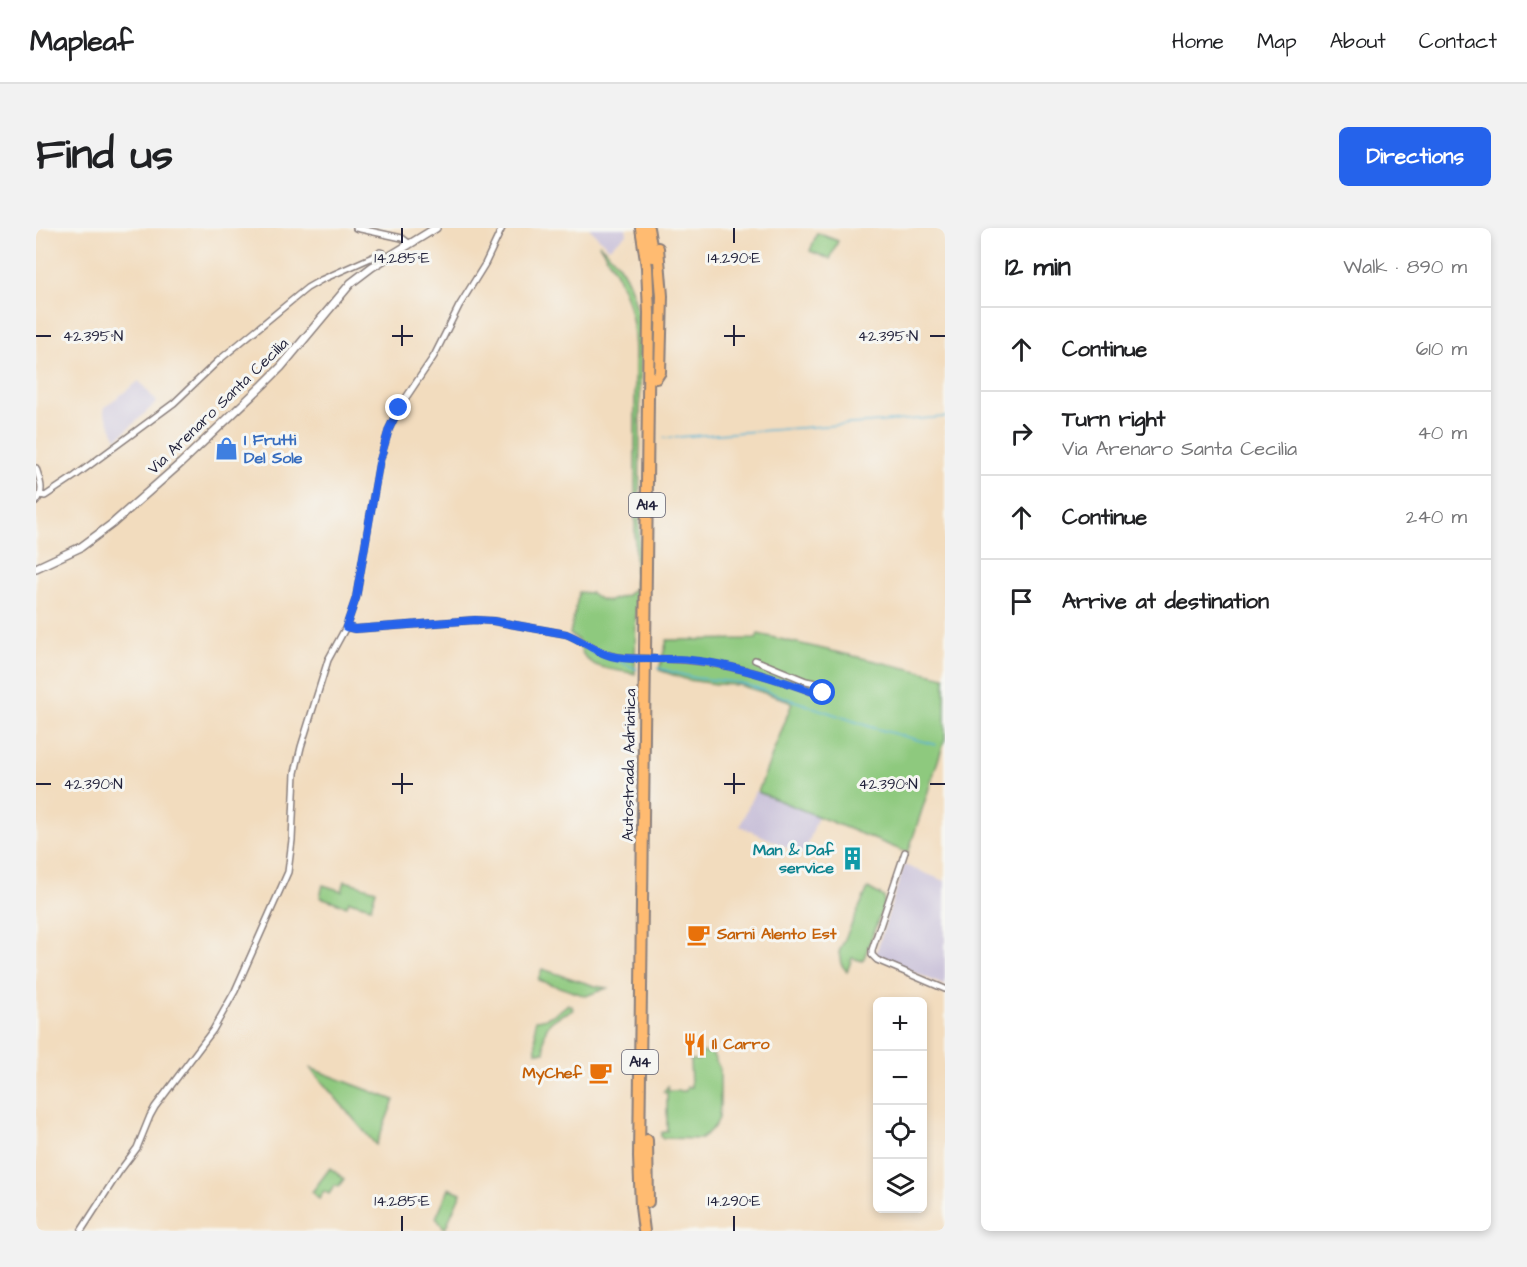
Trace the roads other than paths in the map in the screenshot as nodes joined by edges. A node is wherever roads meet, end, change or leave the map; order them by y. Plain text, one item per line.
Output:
1 (356, 228) edge
2 (436, 228) edge
3 (502, 228) edge
4 (641, 228) edge
5 (648, 228) edge
6 (655, 228) edge
7 (410, 244) junction
8 (386, 259) junction
9 (656, 378) junction
10 (36, 468) edge
11 (41, 495) junction
12 (36, 502) edge
13 (36, 568) edge
14 (346, 627) junction
15 (754, 660) dead end
16 (905, 852) dead end
17 (945, 989) edge
18 (81, 1231) edge
19 (644, 1231) edge
20 (651, 1231) edge

1 - 7 street
2 - 7 street, Via Arenaro Santa Cecilia
3 - 14 street
4 - 19 highway, Autostrada Adriatica / A14
5 - 9 highway, Autostrada Adriatica / A14
6 - 9 highway
7 - 8 street, Via Arenaro Santa Cecilia
8 - 11 street
8 - 13 street, Via Arenaro Santa Cecilia
9 - 20 highway, Autostrada Adriatica / A14
10 - 11 street
11 - 12 street
14 - 15 street, bridge
14 - 18 street
16 - 17 street

